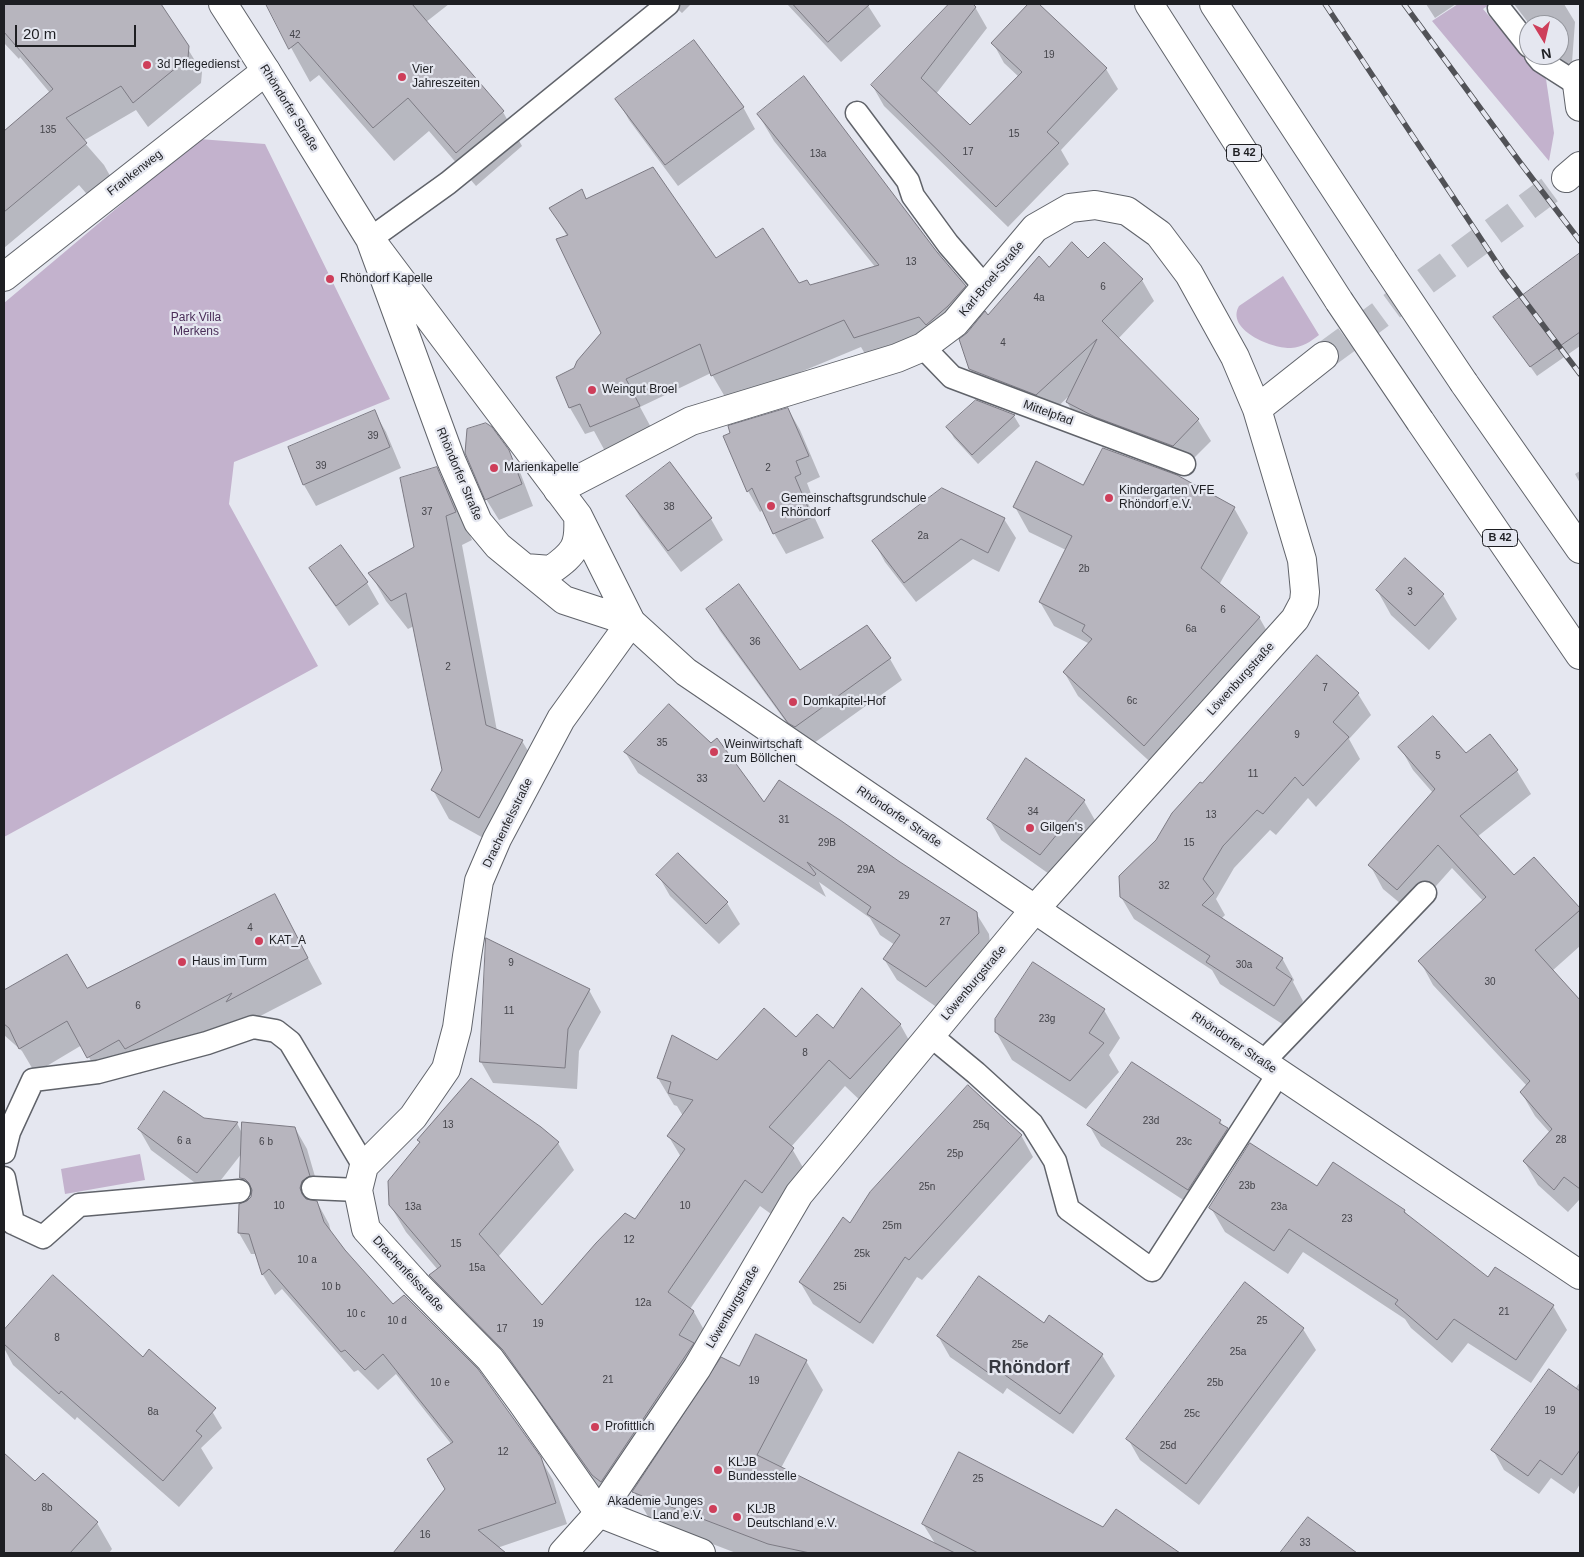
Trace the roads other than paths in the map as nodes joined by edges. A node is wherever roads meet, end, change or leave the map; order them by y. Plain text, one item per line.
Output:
1 (223, 4) edge
2 (668, 4) edge
3 (1149, 4) edge
4 (1214, 4) edge
5 (1499, 8) dead end
6 (1519, 33) edge
7 (1547, 65) edge
8 (266, 71) junction
9 (1579, 88) edge
10 (857, 113) dead end
11 (370, 240) junction
12 (4, 277) edge
13 (985, 287) junction
14 (923, 347) junction
15 (1324, 356) tunnel mouth
16 (1257, 409) junction
17 (1184, 464) dead end
18 (558, 490) junction
19 (578, 516) junction
20 (1580, 549) edge
21 (525, 568) junction
22 (631, 622) junction
23 (1580, 655) edge
24 (1425, 893) dead end
25 (1035, 909) junction
26 (930, 1035) junction
27 (1271, 1068) junction
28 (4, 1152) edge
29 (4, 1178) edge
30 (361, 1178) junction
31 (313, 1188) dead end
32 (239, 1191) dead end
33 (9, 1228) edge
34 (1580, 1275) edge
35 (599, 1513) junction
36 (563, 1553) edge
37 (701, 1553) edge

1 - 8 main road, Rhöndorfer Straße
2 - 11 lane
3 - 23 main road, B 42, bridge
4 - 20 main road, bridge
5 - 6 lane
7 - 9 lane
8 - 11 main road, Rhöndorfer Straße
8 - 12 main road, Frankenweg
10 - 13 lane
11 - 18 main road, Rhöndorfer Straße
11 - 21 main road, Rhöndorfer Straße
13 - 14 main road, Karl-Broel-Straße
13 - 16 main road, Karl-Broel-Straße
14 - 17 lane, Mittelpfad
14 - 18 main road, Karl-Broel-Straße
15 - 16 main road
16 - 25 main road, Löwenburgstraße
18 - 19 main road, Rhöndorfer Straße
19 - 21 main road
19 - 22 main road, Rhöndorfer Straße
21 - 22 main road, Rhöndorfer Straße
22 - 25 main road, Rhöndorfer Straße
22 - 30 main road, Drachenfelsstraße
24 - 27 lane
25 - 26 main road, Löwenburgstraße
25 - 27 main road, Rhöndorfer Straße
26 - 27 lane
26 - 35 main road, Löwenburgstraße
27 - 34 main road, Rhöndorfer Straße
28 - 30 lane
29 - 33 lane
30 - 31 lane
30 - 35 main road, Drachenfelsstraße
32 - 33 lane
35 - 36 main road, Löwenburgstraße
35 - 37 main road

